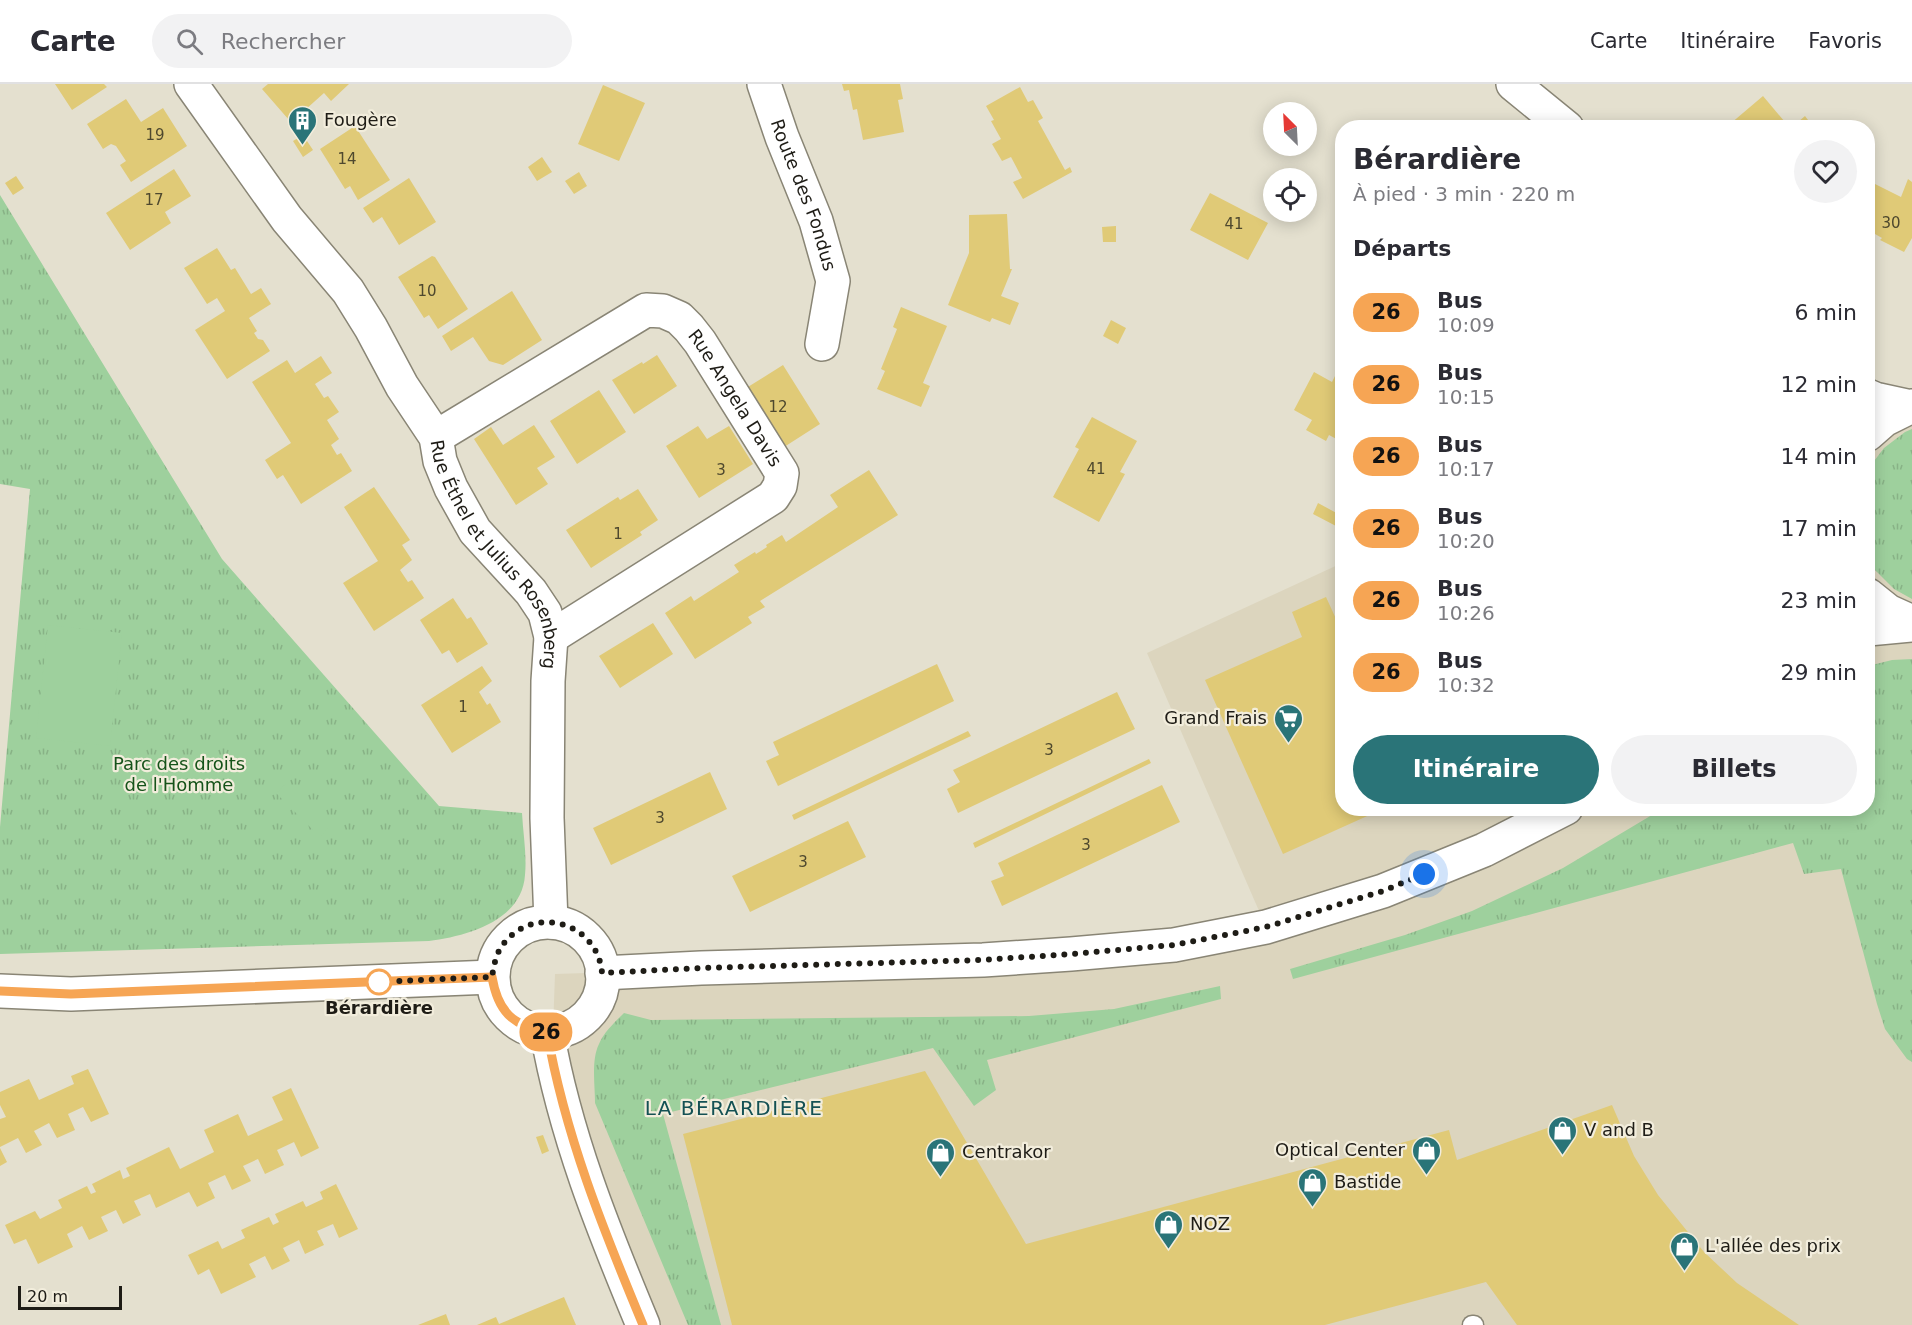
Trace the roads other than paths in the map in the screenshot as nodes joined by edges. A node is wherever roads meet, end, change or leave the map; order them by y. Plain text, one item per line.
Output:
1 (764, 84) edge
2 (1513, 84) edge
3 (199, 87) edge
4 (1557, 120) edge
5 (822, 344) dead end
6 (1875, 398) edge
7 (1912, 407) edge
8 (1875, 428) edge
9 (436, 437) junction
10 (1875, 601) edge
11 (1912, 624) edge
12 (1875, 628) edge
13 (550, 637) junction
14 (1550, 816) edge
15 (551, 922) junction
16 (602, 973) junction
17 (492, 977) junction
18 (0, 991) edge
19 (547, 1032) junction
20 (643, 1325) edge

1 - 5 street, Route des Fondus
2 - 4 street
3 - 9 street, Rue Éthel et Julius Rosenberg
6 - 7 street
7 - 8 street
9 - 13 street, Rue Éthel et Julius Rosenberg
9 - 13 street, Rue Angela Davis
10 - 11 street
11 - 12 street
13 - 15 street, Rue Éthel et Julius Rosenberg
14 - 16 street
15 - 16 street
15 - 17 street
16 - 19 street
17 - 18 street
17 - 19 street
19 - 20 street

